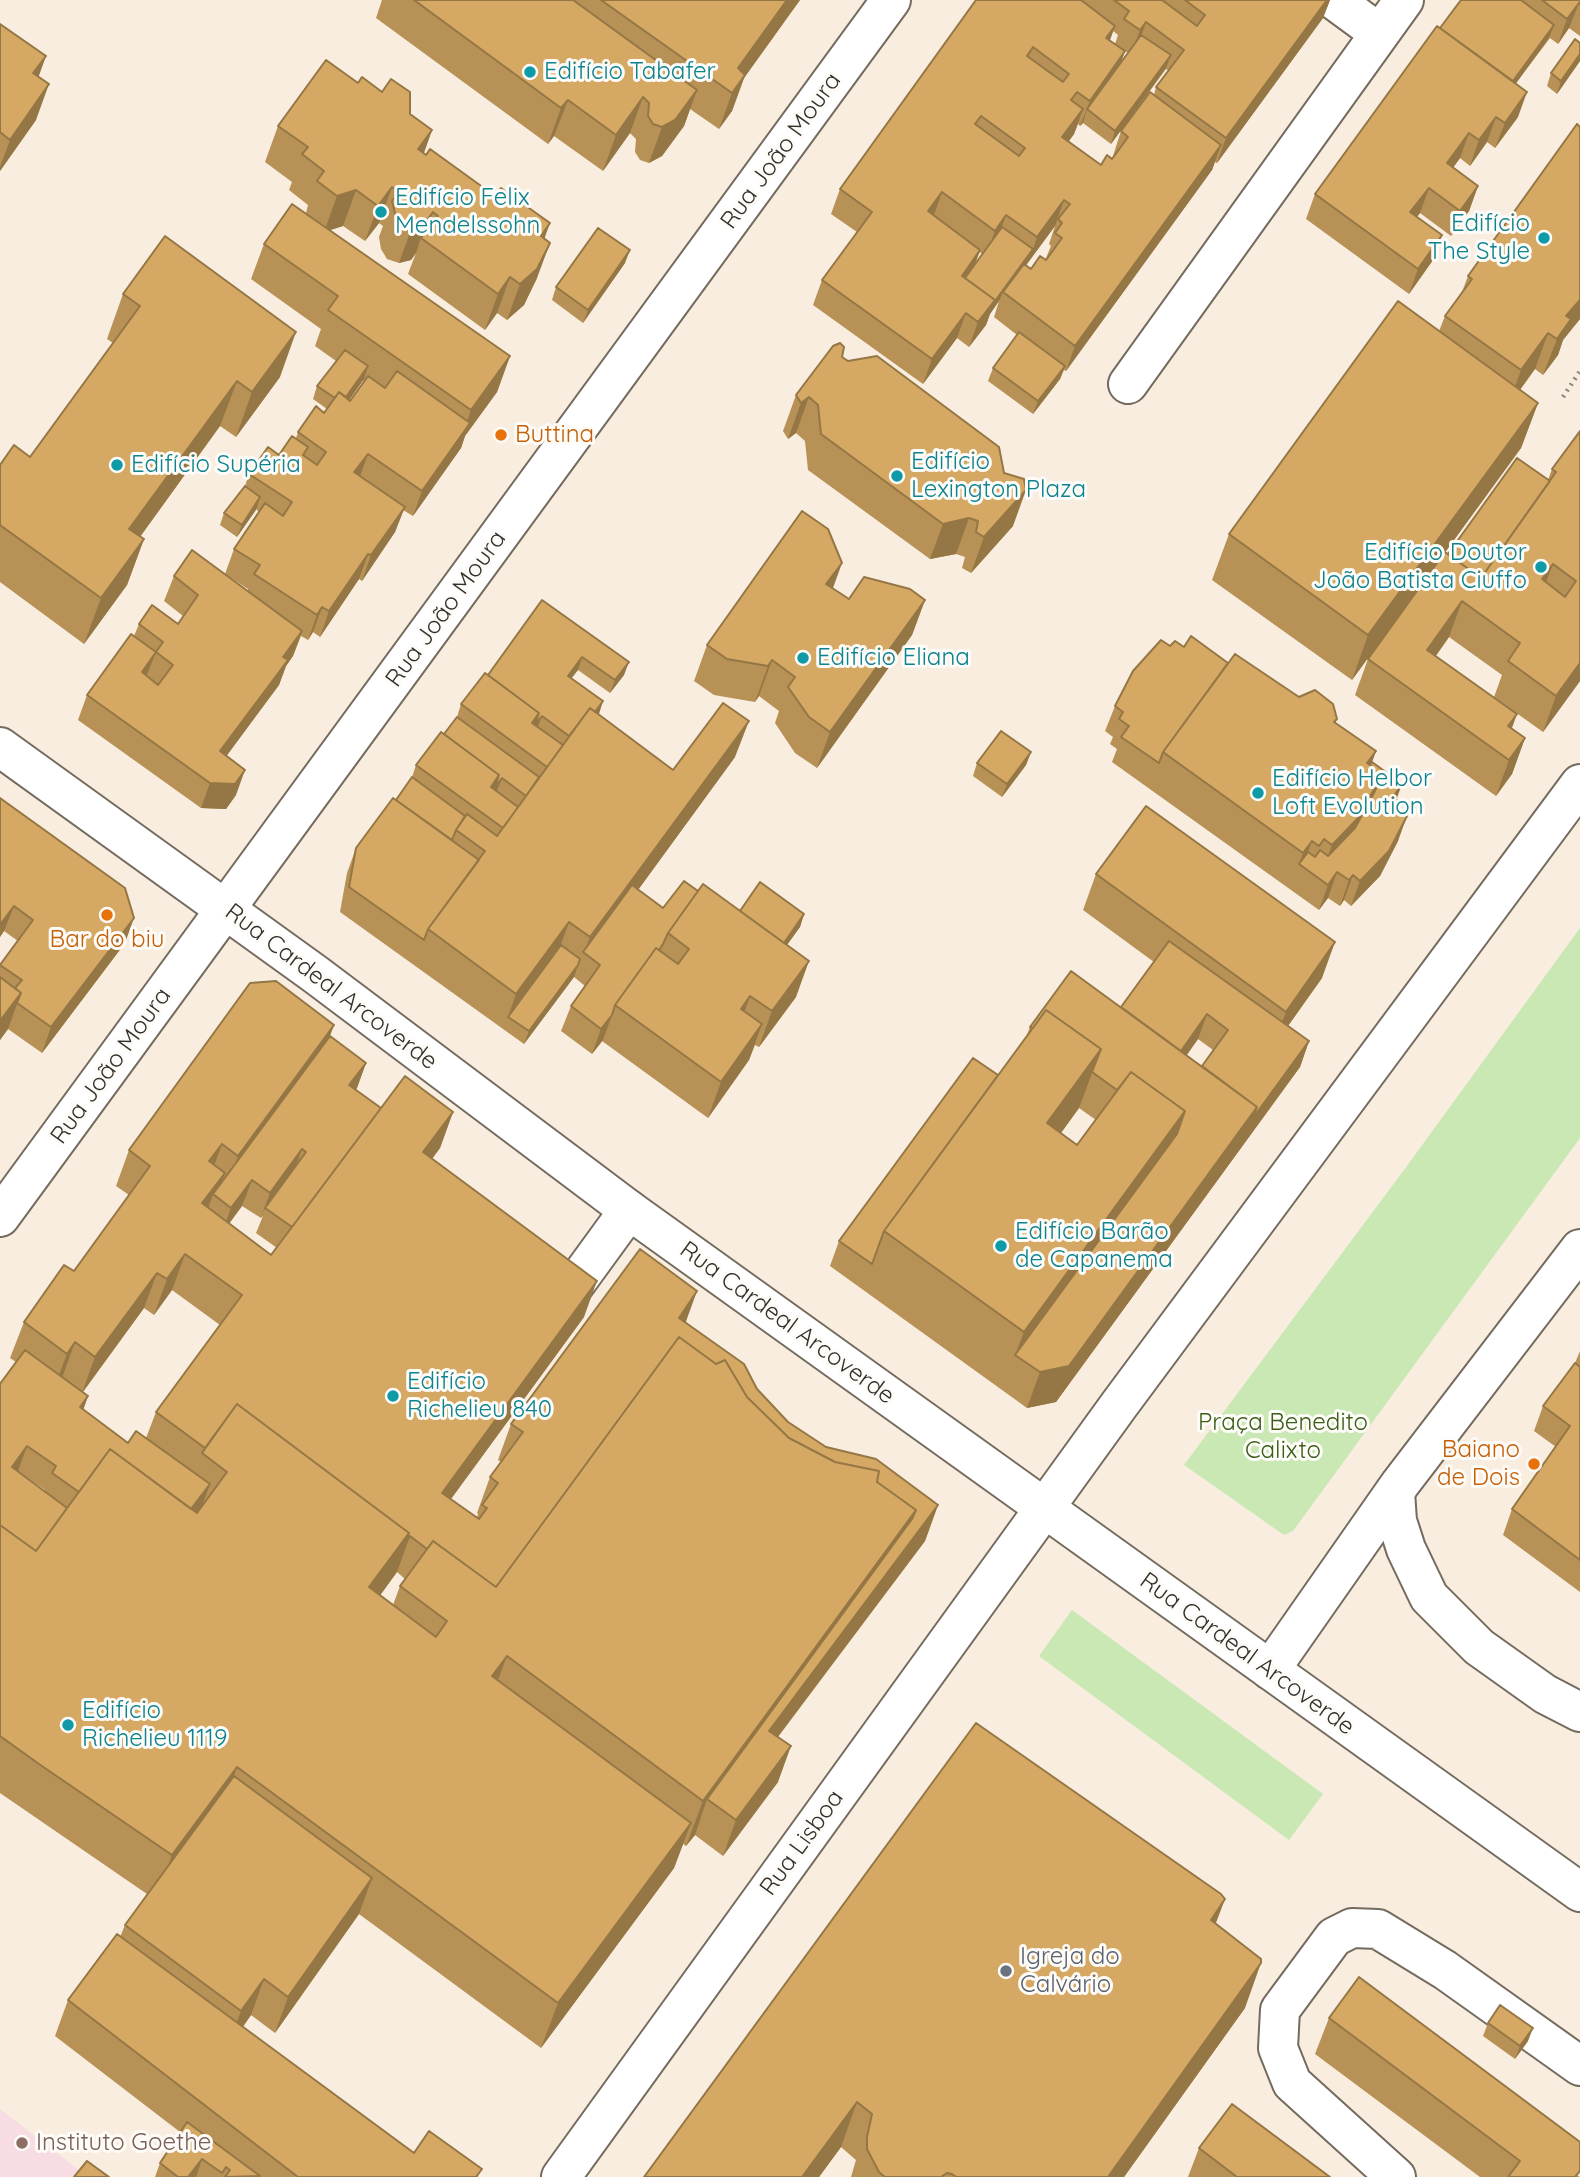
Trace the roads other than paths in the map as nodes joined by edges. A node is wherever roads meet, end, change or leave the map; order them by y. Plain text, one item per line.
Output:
1 (891, 0) edge
2 (1334, 0) edge
3 (1404, 0) edge
4 (1379, 33) junction
5 (1128, 384) dead end
6 (0, 747) edge
7 (1580, 784) edge
8 (226, 909) junction
9 (629, 1210) junction
10 (0, 1217) edge
11 (1580, 1249) edge
12 (533, 1342) edge
13 (1395, 1492) junction
14 (1044, 1509) junction
15 (1270, 1670) junction
16 (1580, 1713) edge
17 (1573, 1874) edge
18 (1580, 2066) edge
19 (561, 2177) edge
20 (1396, 2177) edge

1 - 8 street, Rua João Moura
2 - 4 street
3 - 4 street
4 - 5 street
6 - 8 street, Rua Cardeal Arcoverde
7 - 14 street
8 - 9 street, Rua Cardeal Arcoverde
8 - 10 street, Rua João Moura
9 - 12 street
9 - 14 street, Rua Cardeal Arcoverde
11 - 13 street
13 - 15 street
13 - 16 street
14 - 15 street, Rua Cardeal Arcoverde
14 - 19 street, Rua Lisboa
15 - 17 street, Rua Cardeal Arcoverde
18 - 20 street

